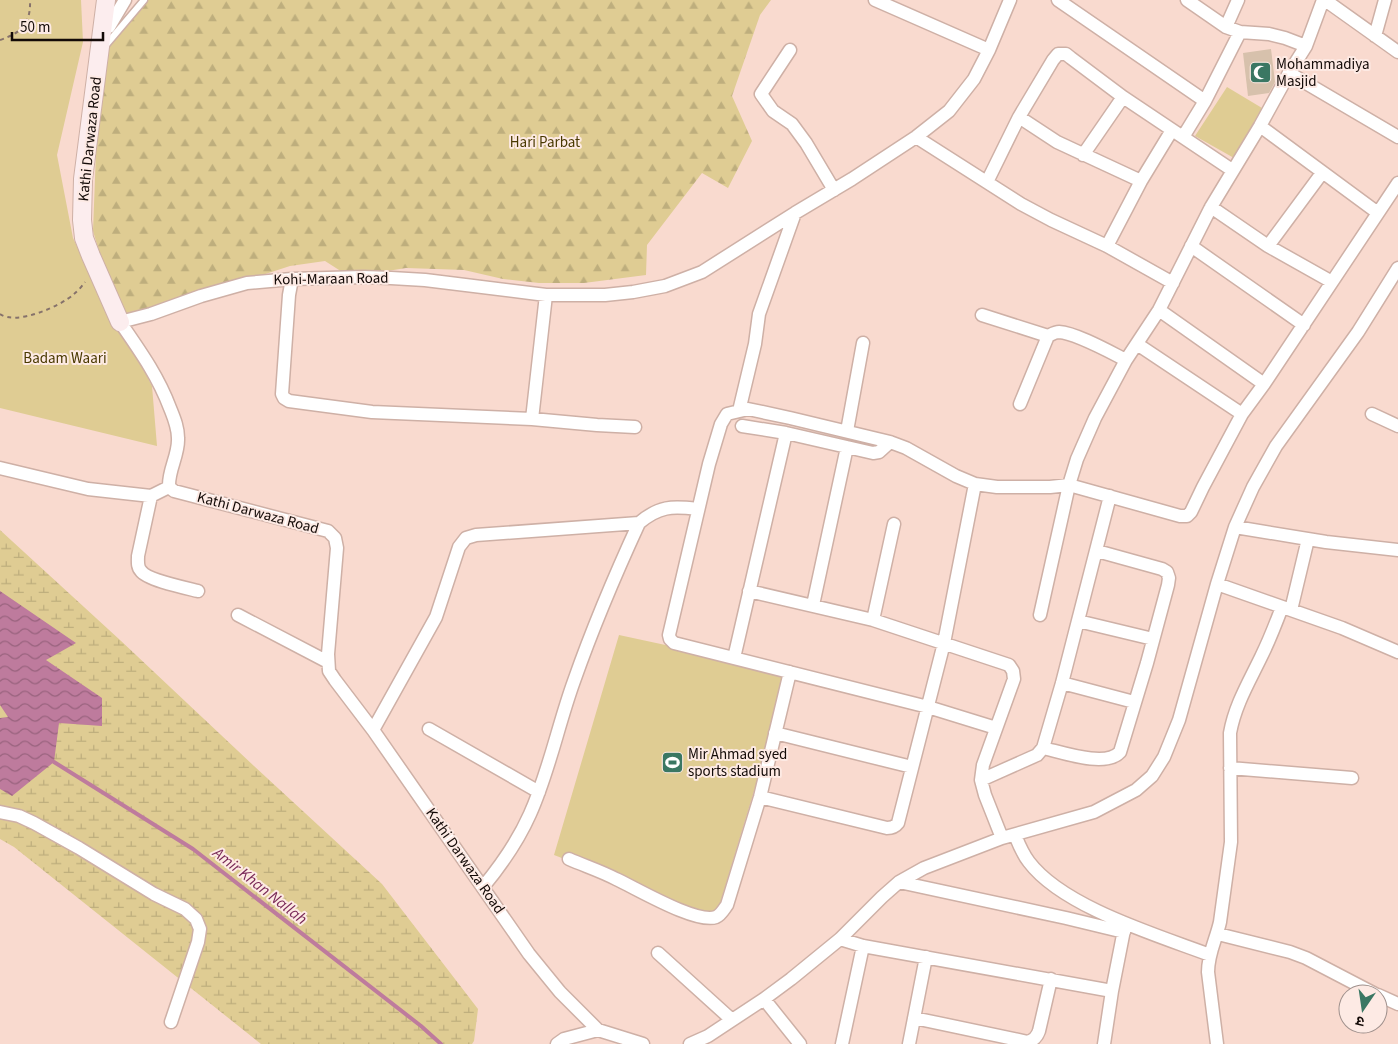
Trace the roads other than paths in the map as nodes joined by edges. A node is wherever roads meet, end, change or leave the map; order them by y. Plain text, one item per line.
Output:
1 (106, 0) edge
2 (125, 0) edge
3 (144, 0) edge
4 (875, 0) edge
5 (1010, 0) edge
6 (1058, 0) edge
7 (1187, 0) edge
8 (1238, 0) edge
9 (1324, 0) edge
10 (1386, 0) edge
11 (109, 26) dead end
12 (1226, 27) junction
13 (1240, 32) junction
14 (1375, 36) junction
15 (1306, 46) junction
16 (790, 50) dead end
17 (989, 50) junction
18 (99, 52) junction
19 (1398, 52) edge
20 (1289, 73) junction
21 (1122, 97) junction
22 (1204, 101) junction
23 (1019, 117) junction
24 (1260, 126) junction
25 (1178, 134) junction
26 (916, 137) junction
27 (1398, 137) edge
28 (1083, 155) junction
29 (1232, 170) junction
30 (1322, 173) junction
31 (1141, 181) junction
32 (987, 182) junction
33 (1398, 183) edge
34 (834, 190) junction
35 (1211, 207) junction
36 (1378, 213) junction
37 (795, 214) junction
38 (1107, 246) junction
39 (1190, 246) junction
40 (1268, 246) junction
41 (1398, 268) edge
42 (292, 279) junction
43 (1332, 282) junction
44 (1173, 283) junction
45 (546, 295) junction
46 (1159, 310) junction
47 (982, 315) dead end
48 (120, 322) junction
49 (1304, 324) junction
50 (1048, 336) junction
51 (863, 343) dead end
52 (1138, 344) junction
53 (1126, 360) junction
54 (1264, 384) junction
55 (1020, 404) dead end
56 (738, 411) junction
57 (1242, 414) junction
58 (1372, 414) dead end
59 (532, 419) junction
60 (635, 426) dead end
61 (742, 426) dead end
62 (1398, 426) edge
63 (847, 431) junction
64 (786, 433) junction
65 (890, 442) junction
66 (847, 448) junction
67 (0, 468) edge
68 (975, 484) junction
69 (1069, 485) junction
70 (169, 487) junction
71 (151, 496) junction
72 (1110, 496) junction
73 (697, 510) junction
74 (639, 524) junction
75 (894, 524) dead end
76 (1235, 527) junction
77 (1308, 539) junction
78 (1398, 550) edge
79 (1096, 551) junction
80 (1217, 584) junction
81 (198, 591) dead end
82 (749, 591) junction
83 (813, 605) junction
84 (1287, 608) junction
85 (238, 615) dead end
86 (1040, 615) dead end
87 (873, 620) junction
88 (1078, 621) junction
89 (1153, 639) junction
90 (944, 643) junction
91 (1398, 652) edge
92 (734, 658) junction
93 (328, 662) junction
94 (790, 672) junction
95 (1062, 683) junction
96 (1134, 702) junction
97 (928, 707) junction
98 (429, 728) dead end
99 (996, 728) junction
100 (373, 730) junction
101 (776, 733) junction
102 (1043, 748) junction
103 (912, 768) junction
104 (1230, 768) junction
105 (1352, 778) dead end
106 (981, 780) junction
107 (539, 792) junction
108 (760, 797) junction
109 (0, 812) edge
110 (1015, 835) junction
111 (1002, 838) junction
112 (569, 859) dead end
113 (899, 882) junction
114 (483, 887) junction
115 (1125, 927) junction
116 (1218, 934) junction
117 (840, 939) junction
118 (863, 946) junction
119 (658, 953) dead end
120 (1210, 955) junction
121 (926, 957) junction
122 (1051, 980) junction
123 (1356, 984) edge
124 (1112, 990) junction
125 (764, 1000) junction
126 (914, 1018) junction
127 (732, 1020) junction
128 (171, 1022) dead end
129 (598, 1030) junction
130 (979, 1038) edge
131 (795, 1043) edge
132 (557, 1044) edge
133 (643, 1044) edge
134 (690, 1044) edge
135 (842, 1044) edge
136 (909, 1044) edge
137 (1104, 1044) edge
138 (1217, 1044) edge

1 - 18 street, Kathi Darwaza Road
2 - 11 street
3 - 18 lane
4 - 17 street
5 - 17 street, Kohi-Maraan Road
6 - 22 street
7 - 12 street
8 - 12 street
9 - 14 street
9 - 15 street
10 - 14 street
12 - 13 street
13 - 15 street
13 - 22 street
14 - 19 street
15 - 20 street
16 - 34 street
17 - 26 street, Kohi-Maraan Road
18 - 48 street, Kathi Darwaza Road
20 - 24 street
20 - 27 street
21 - 23 street
21 - 25 street
21 - 28 street
22 - 25 street
23 - 28 street
23 - 32 street
24 - 29 street
24 - 30 street
25 - 29 street
25 - 31 street
26 - 32 street
26 - 34 street, Kohi-Maraan Road
28 - 31 street
29 - 35 street
30 - 36 street
30 - 40 street
31 - 38 street
32 - 38 street
33 - 36 street
34 - 37 street, Kohi-Maraan Road
35 - 39 street
35 - 40 street
36 - 43 street
37 - 45 street, Kohi-Maraan Road
37 - 56 street
38 - 44 street
39 - 44 street
39 - 49 street
40 - 43 street
41 - 76 street
42 - 45 street, Kohi-Maraan Road
42 - 48 street, Kohi-Maraan Road
42 - 59 street
43 - 49 street
44 - 46 street
45 - 59 street
46 - 52 street
46 - 54 street
47 - 50 street
48 - 70 street, Kathi Darwaza Road
49 - 54 street
50 - 53 street
50 - 55 street
51 - 63 street
52 - 53 street
52 - 57 street
53 - 69 street
54 - 57 street
56 - 63 street
56 - 73 street
57 - 72 street
58 - 62 street
59 - 60 street
61 - 64 street
63 - 65 street
64 - 66 street
64 - 82 street
65 - 66 street
65 - 68 street
66 - 83 street
67 - 71 street
68 - 69 street
68 - 90 street
69 - 72 street
69 - 86 street
70 - 71 street
70 - 93 street, Kathi Darwaza Road
71 - 81 street
72 - 79 street
73 - 74 street
73 - 92 street
74 - 100 street
74 - 107 street
75 - 87 street
76 - 77 street
76 - 80 street
77 - 78 street
77 - 84 street
79 - 88 street
79 - 89 street
80 - 84 street
80 - 110 street
82 - 83 street
82 - 92 street
83 - 87 street
84 - 91 street
84 - 104 street
85 - 93 street
87 - 90 street
88 - 89 street
88 - 95 street
89 - 96 street
90 - 97 street
90 - 99 street
92 - 94 street
93 - 100 street, Kathi Darwaza Road
94 - 97 street
94 - 101 street
95 - 96 street
95 - 102 street
96 - 102 street
97 - 99 street
97 - 103 street
98 - 107 street
99 - 106 street
100 - 114 street, Kathi Darwaza Road
101 - 103 street
101 - 108 street
102 - 106 street
103 - 108 street
104 - 105 street
104 - 116 street
106 - 111 street
107 - 114 street
108 - 112 street
109 - 128 street
110 - 111 street
110 - 115 street
111 - 113 street
113 - 115 street
113 - 117 street
114 - 129 street, Kathi Darwaza Road
115 - 120 street
115 - 124 street
116 - 120 street
116 - 123 street
117 - 118 street
117 - 125 street
118 - 121 street
118 - 135 street
119 - 127 street
120 - 138 street
121 - 122 street
121 - 126 street
122 - 124 street
122 - 130 street
124 - 137 street
125 - 127 street
125 - 131 street
126 - 130 street
126 - 136 street
127 - 134 street
129 - 132 street
129 - 133 street

